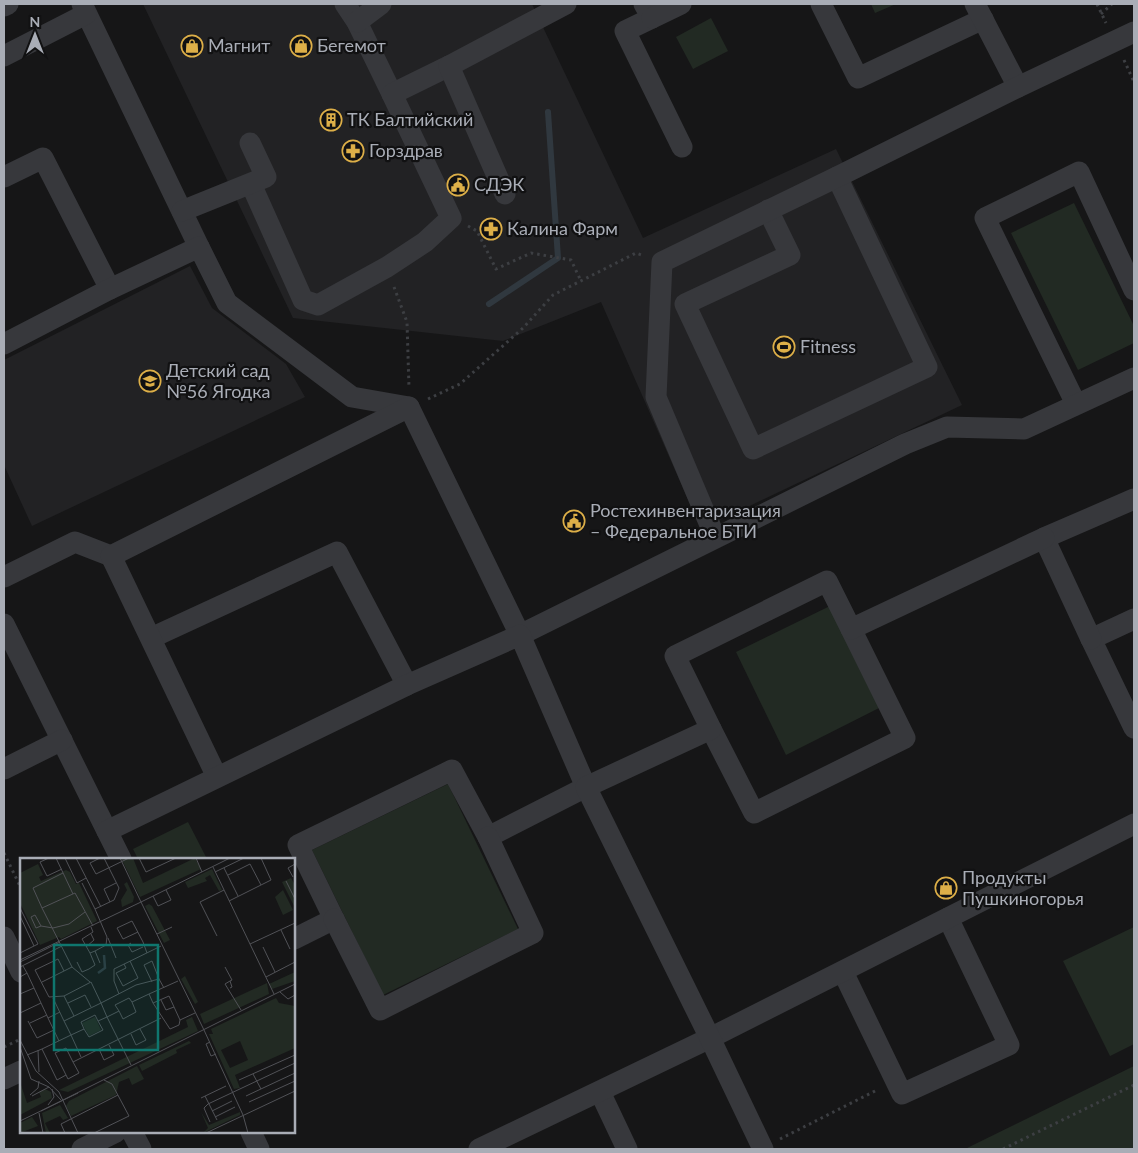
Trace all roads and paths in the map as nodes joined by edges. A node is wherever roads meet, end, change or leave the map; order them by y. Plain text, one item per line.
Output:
1 (8, 4) edge
2 (345, 4) edge
3 (381, 4) edge
4 (566, 4) edge
5 (681, 4) edge
6 (821, 4) edge
7 (1112, 4) edge
8 (4, 6) edge
9 (84, 9) edge
10 (648, 11) edge
11 (979, 11) edge
12 (1101, 14) dead end
13 (357, 22) junction
14 (1134, 32) edge
15 (4, 56) edge
16 (449, 66) junction
17 (1018, 86) junction
18 (392, 94) junction
19 (250, 143) dead end
20 (682, 147) dead end
21 (4, 177) edge
22 (837, 177) junction
23 (250, 184) junction
24 (505, 194) dead end
25 (768, 210) junction
26 (182, 212) junction
27 (452, 218) junction
28 (199, 247) junction
29 (662, 262) junction
30 (387, 267) junction
31 (581, 281) junction
32 (110, 289) junction
33 (1134, 290) edge
34 (4, 344) edge
35 (408, 370) dead end
36 (1134, 378) edge
37 (1076, 404) junction
38 (409, 406) junction
39 (1134, 499) edge
40 (714, 538) junction
41 (1044, 538) junction
42 (111, 556) junction
43 (4, 577) edge
44 (1134, 619) edge
45 (4, 624) edge
46 (851, 629) junction
47 (520, 635) junction
48 (151, 638) junction
49 (1091, 639) junction
50 (407, 685) junction
51 (1134, 728) edge
52 (711, 729) junction
53 (62, 740) junction
54 (4, 769) edge
55 (217, 777) junction
56 (586, 787) junction
57 (1134, 824) edge
58 (107, 831) junction
59 (488, 837) junction
60 (4, 853) edge
61 (120, 858) edge
62 (20, 886) edge
63 (948, 918) junction
64 (334, 919) junction
65 (4, 938) edge
66 (295, 938) edge
67 (20, 970) edge
68 (842, 972) junction
69 (710, 1038) junction
70 (20, 1039) edge
71 (4, 1047) edge
72 (20, 1071) edge
73 (4, 1079) edge
74 (896, 1081) junction
75 (1134, 1086) edge
76 (600, 1092) junction
77 (114, 1133) edge
78 (133, 1133) edge
79 (251, 1133) edge
80 (489, 1147) edge
81 (82, 1149) edge
82 (141, 1149) edge
83 (259, 1149) edge
84 (627, 1149) edge
85 (762, 1149) edge
86 (1003, 1149) edge

1 - 8 lane
2 - 13 lane
3 - 13 lane
4 - 16 lane
5 - 10 lane
6 - 11 lane
7 - 12 path
9 - 15 lane
9 - 26 lane
10 - 20 lane
11 - 17 lane
13 - 18 lane
14 - 17 lane
16 - 18 lane
16 - 24 lane
17 - 22 lane
18 - 27 lane
19 - 23 lane
21 - 32 lane
22 - 25 lane
22 - 25 lane
23 - 26 lane
23 - 30 lane
25 - 29 lane
26 - 28 lane
27 - 30 lane
27 - 31 path
28 - 32 lane
28 - 38 lane
29 - 31 path
29 - 40 lane
30 - 35 path
31 - 38 path
32 - 34 lane
33 - 37 lane
36 - 37 lane
37 - 40 lane
38 - 42 lane
38 - 47 lane
39 - 41 lane
40 - 47 lane
41 - 46 lane
41 - 49 lane
42 - 43 lane
42 - 48 lane
44 - 49 lane
45 - 53 lane
46 - 52 lane
46 - 52 lane
47 - 50 lane
47 - 56 lane
48 - 50 lane
48 - 55 lane
49 - 51 lane
50 - 55 lane
52 - 56 lane
53 - 54 lane
53 - 58 lane
55 - 58 lane
56 - 59 lane
56 - 69 lane
57 - 63 lane
58 - 61 lane
59 - 64 lane
59 - 64 lane
60 - 62 path
63 - 68 lane
63 - 74 lane
64 - 66 lane
65 - 67 lane
68 - 69 lane
68 - 74 lane
69 - 76 lane
69 - 85 lane
70 - 71 path
72 - 73 lane
74 - 85 path
75 - 86 path
76 - 80 lane
76 - 84 lane
77 - 81 lane
78 - 82 lane
79 - 83 lane

